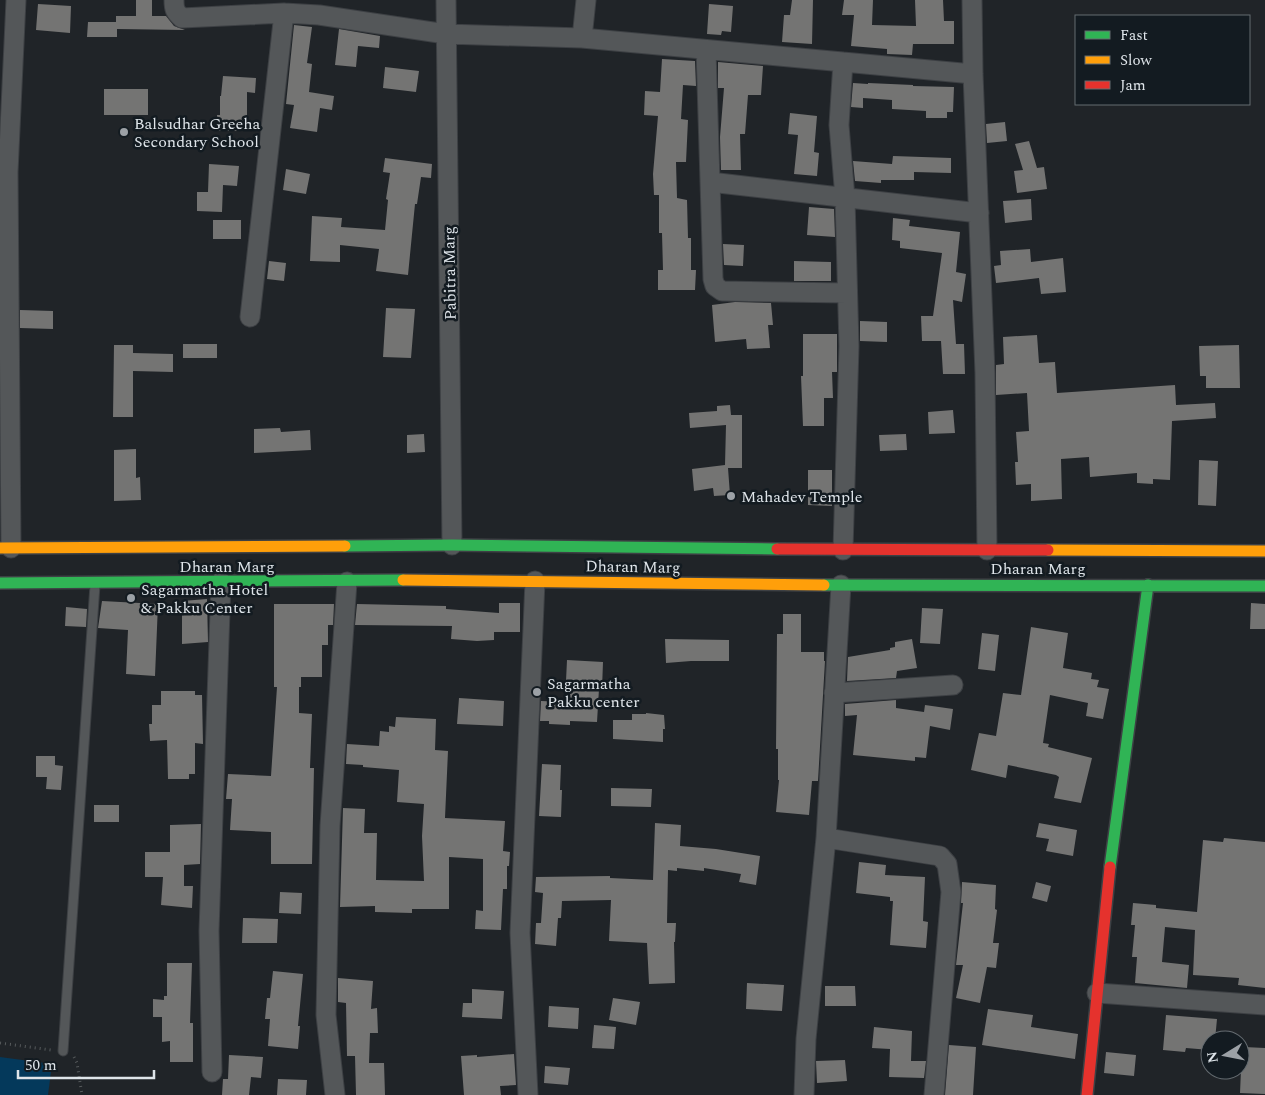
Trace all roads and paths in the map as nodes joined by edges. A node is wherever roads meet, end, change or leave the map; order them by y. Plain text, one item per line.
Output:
1 (16, 0) edge
2 (174, 0) edge
3 (446, 0) edge
4 (586, 0) edge
5 (972, 0) edge
6 (284, 13) junction
7 (446, 34) junction
8 (582, 38) junction
9 (706, 50) junction
10 (843, 62) junction
11 (973, 74) junction
12 (710, 182) junction
13 (845, 198) junction
14 (978, 213) junction
15 (847, 293) junction
16 (250, 317) dead end
17 (452, 546) junction
18 (6, 548) edge
19 (843, 550) junction
20 (987, 550) junction
21 (1265, 551) edge
22 (536, 581) junction
23 (96, 582) junction
24 (220, 582) junction
25 (347, 582) junction
26 (0, 583) edge
27 (841, 585) junction
28 (1148, 585) junction
29 (1265, 586) edge
30 (953, 685) dead end
31 (834, 693) junction
32 (826, 838) junction
33 (1097, 993) junction
34 (1265, 1006) edge
35 (63, 1051) dead end
36 (212, 1072) dead end
37 (335, 1095) edge
38 (528, 1095) edge
39 (804, 1095) edge
40 (934, 1095) edge
41 (1086, 1095) edge

1 - 18 street
2 - 6 street
3 - 7 street, Pabitra Marg
4 - 8 street
5 - 11 street
6 - 7 street
6 - 16 street
7 - 8 street
7 - 17 street, Pabitra Marg
8 - 9 street
9 - 10 street
9 - 12 street
10 - 11 street
10 - 13 street
11 - 14 street
12 - 13 street
12 - 15 street
13 - 14 street
13 - 15 street
14 - 20 street
15 - 19 street
17 - 18 main road, Dharan Marg
17 - 19 main road, Dharan Marg
19 - 20 main road, Dharan Marg
20 - 21 main road, Dharan Marg
22 - 25 main road, Dharan Marg
22 - 27 main road, Dharan Marg
22 - 38 street
23 - 24 main road, Dharan Marg
23 - 26 main road, Dharan Marg
23 - 35 lane
24 - 25 main road, Dharan Marg
24 - 36 street
25 - 37 street
27 - 28 main road, Dharan Marg
27 - 31 street
28 - 29 main road, Dharan Marg
28 - 33 main road
30 - 31 street
31 - 32 street
32 - 39 street
32 - 40 street
33 - 34 street
33 - 41 main road

